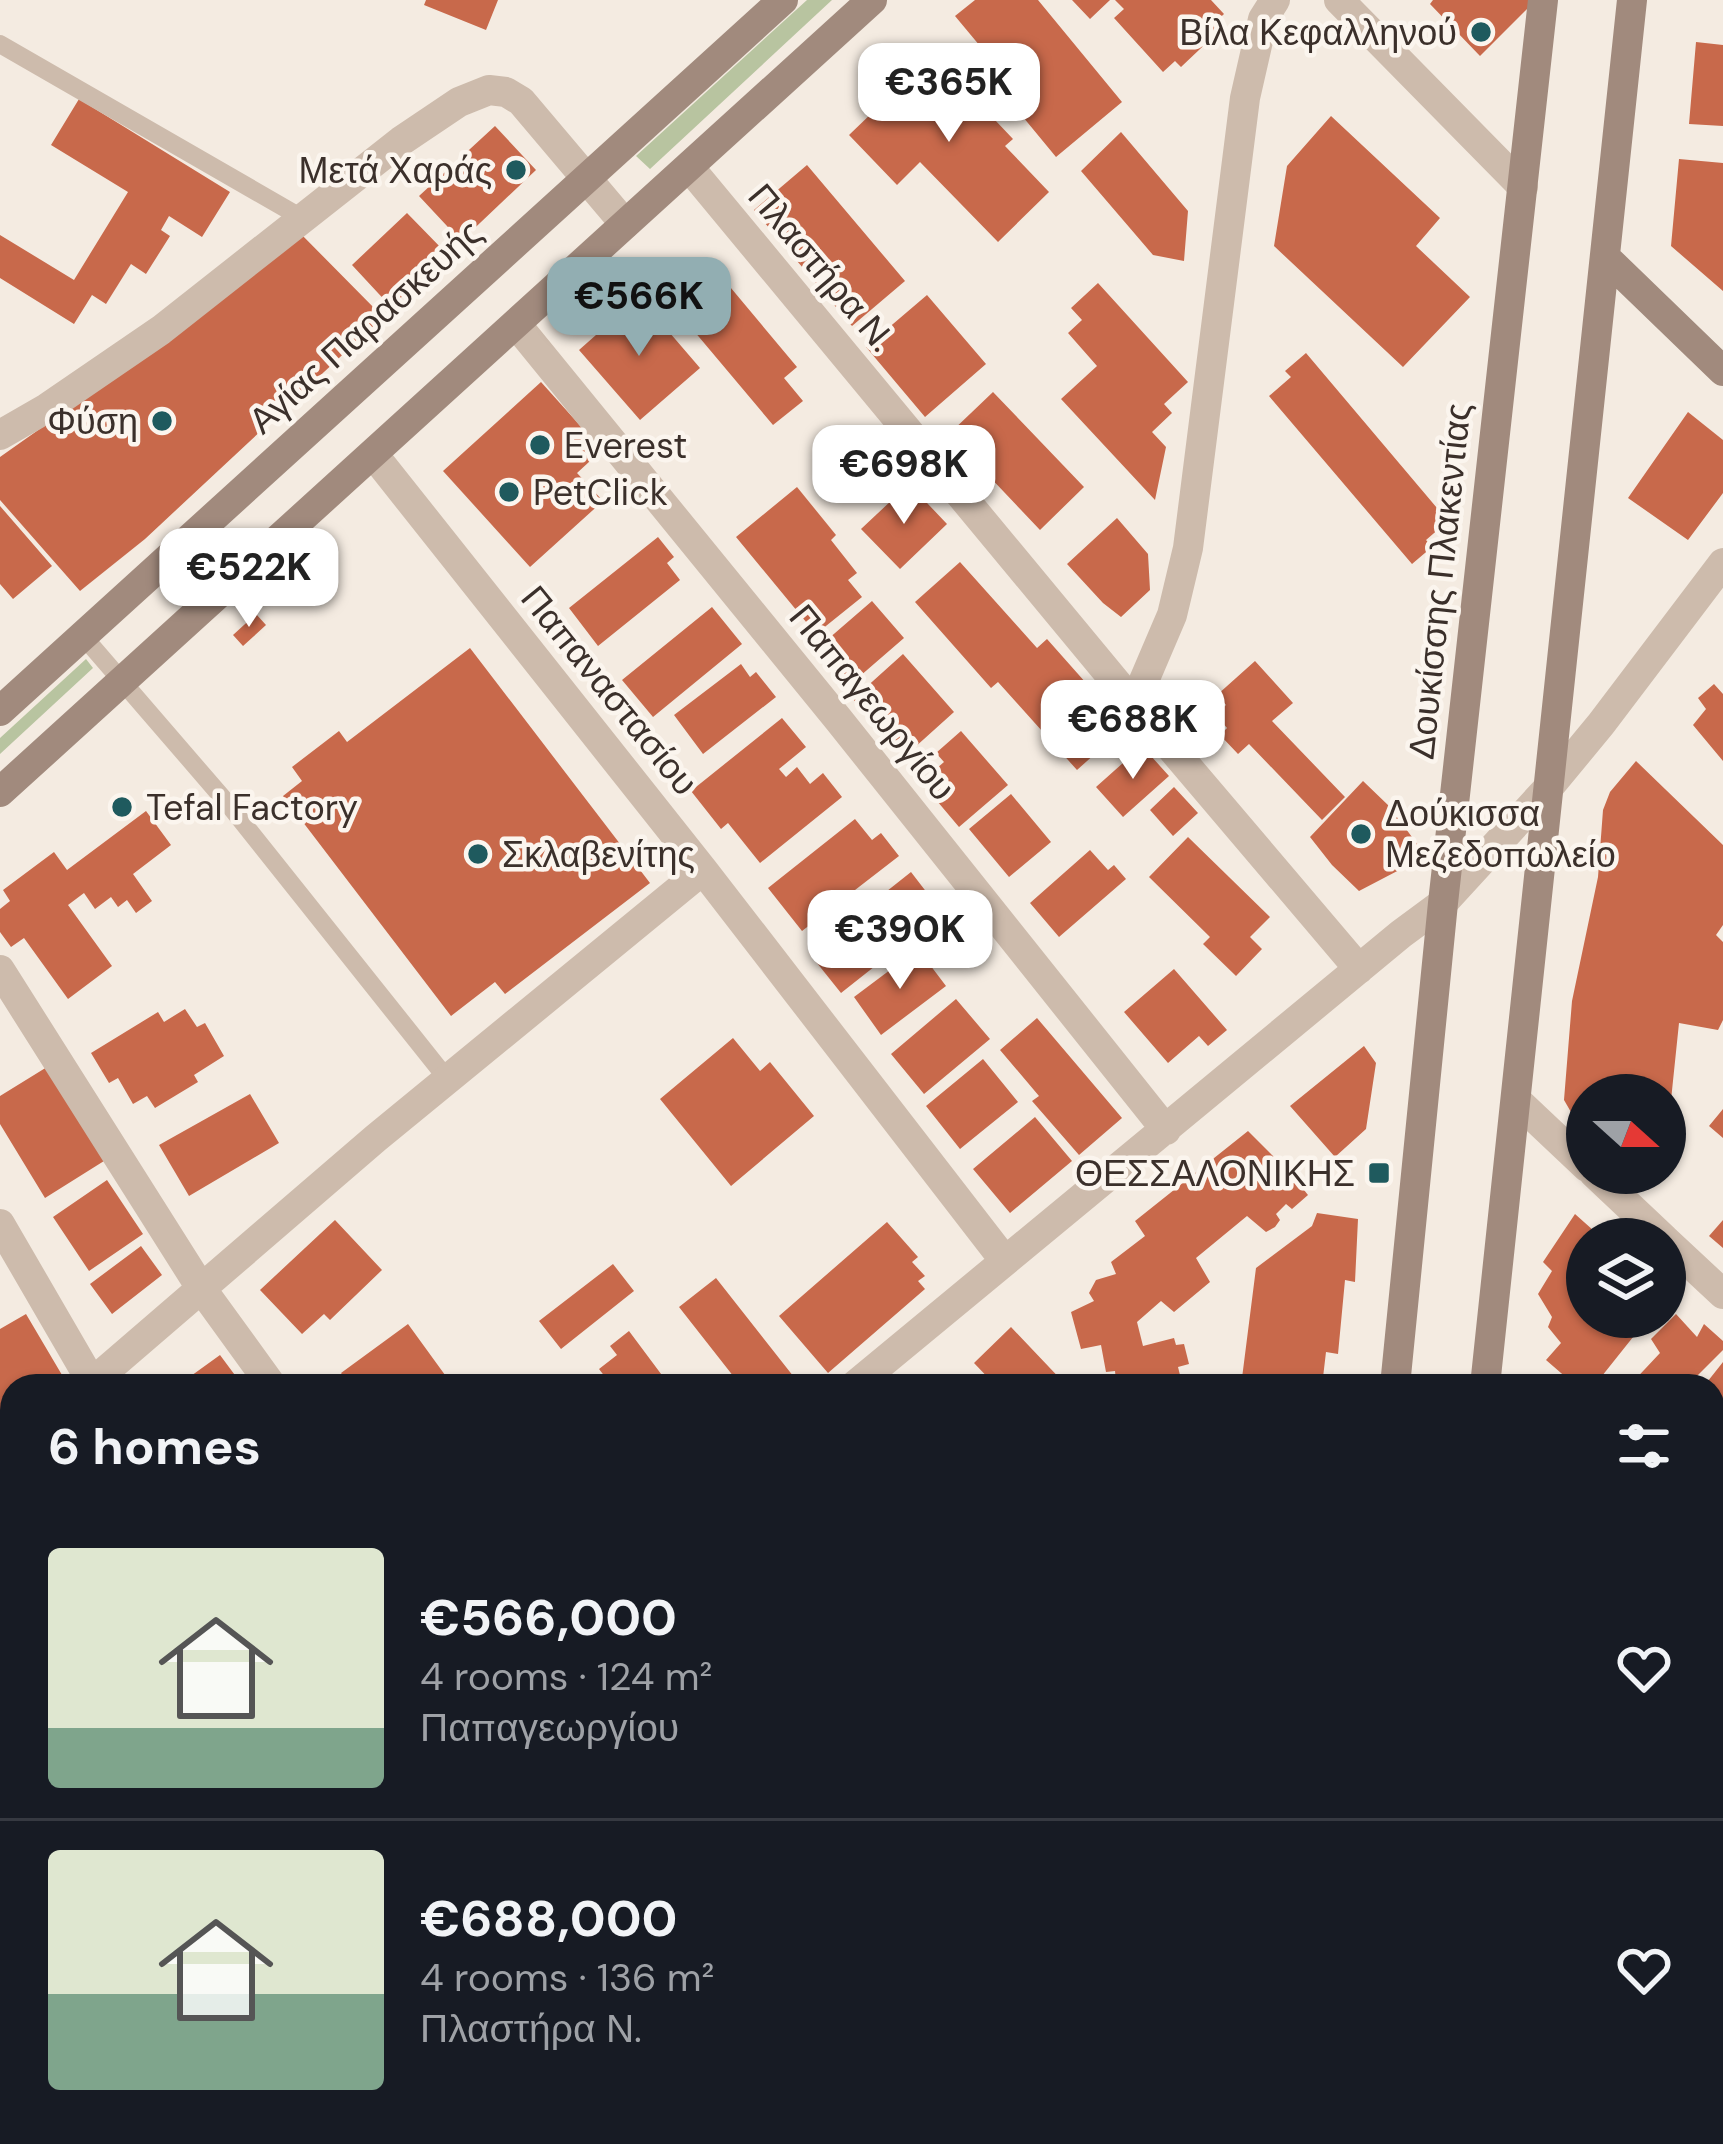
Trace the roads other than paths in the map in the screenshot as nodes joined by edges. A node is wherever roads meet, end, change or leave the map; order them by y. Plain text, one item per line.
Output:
1 (783, 0) edge
2 (872, 0) edge
3 (1275, 0) edge
4 (1339, 0) edge
5 (1543, 0) edge
6 (1632, 0) edge
7 (0, 44) edge
8 (689, 167) junction
9 (585, 180) junction
10 (1522, 187) junction
11 (302, 218) junction
12 (626, 224) junction
13 (1605, 257) junction
14 (516, 324) junction
15 (1723, 370) edge
16 (0, 435) edge
17 (373, 454) junction
18 (1723, 563) edge
19 (83, 636) junction
20 (123, 681) junction
21 (1134, 704) junction
22 (0, 711) edge
23 (1550, 787) junction
24 (0, 792) edge
25 (704, 870) junction
26 (1443, 903) junction
27 (1359, 969) junction
28 (0, 970) edge
29 (448, 1080) junction
30 (1516, 1100) junction
31 (1166, 1130) junction
32 (1566, 1147) edge
33 (1617, 1194) edge
34 (1642, 1218) edge
35 (0, 1223) edge
36 (1686, 1259) edge
37 (1005, 1261) junction
38 (201, 1288) junction
39 (1723, 1294) edge
40 (85, 1374) edge
41 (103, 1374) edge
42 (263, 1374) edge
43 (868, 1374) edge
44 (1396, 1374) edge
45 (1487, 1374) edge

1 - 9 main road, Αγίας Παρασκευής
2 - 8 main road
3 - 21 street
4 - 10 street
5 - 10 main road, Δουκίσσης Πλακεντίας
6 - 13 main road
7 - 11 lane
8 - 12 main road
8 - 21 street, Πλαστήρα Ν.
9 - 11 street
9 - 12 street
9 - 19 main road, Αγίας Παρασκευής
10 - 26 main road, Δουκίσσης Πλακεντίας
11 - 16 street
12 - 14 main road
13 - 15 main road
13 - 23 main road
14 - 17 main road
14 - 31 street, Παπαγεωργίου
17 - 20 main road
17 - 25 street, Παπαναστασίου
18 - 23 street
19 - 20 lane
19 - 22 main road, Αγίας Παρασκευής
20 - 24 main road
20 - 29 lane
21 - 27 street, Πλαστήρα Ν.
23 - 26 street
23 - 30 main road
25 - 29 street
25 - 37 street, Παπαναστασίου
26 - 27 street
26 - 44 main road, Δουκίσσης Πλακεντίας
27 - 31 street
28 - 38 street
29 - 38 street
30 - 32 street
30 - 45 main road
31 - 37 street
33 - 34 street
35 - 40 street
36 - 39 street
37 - 43 street
38 - 41 street
38 - 42 street

